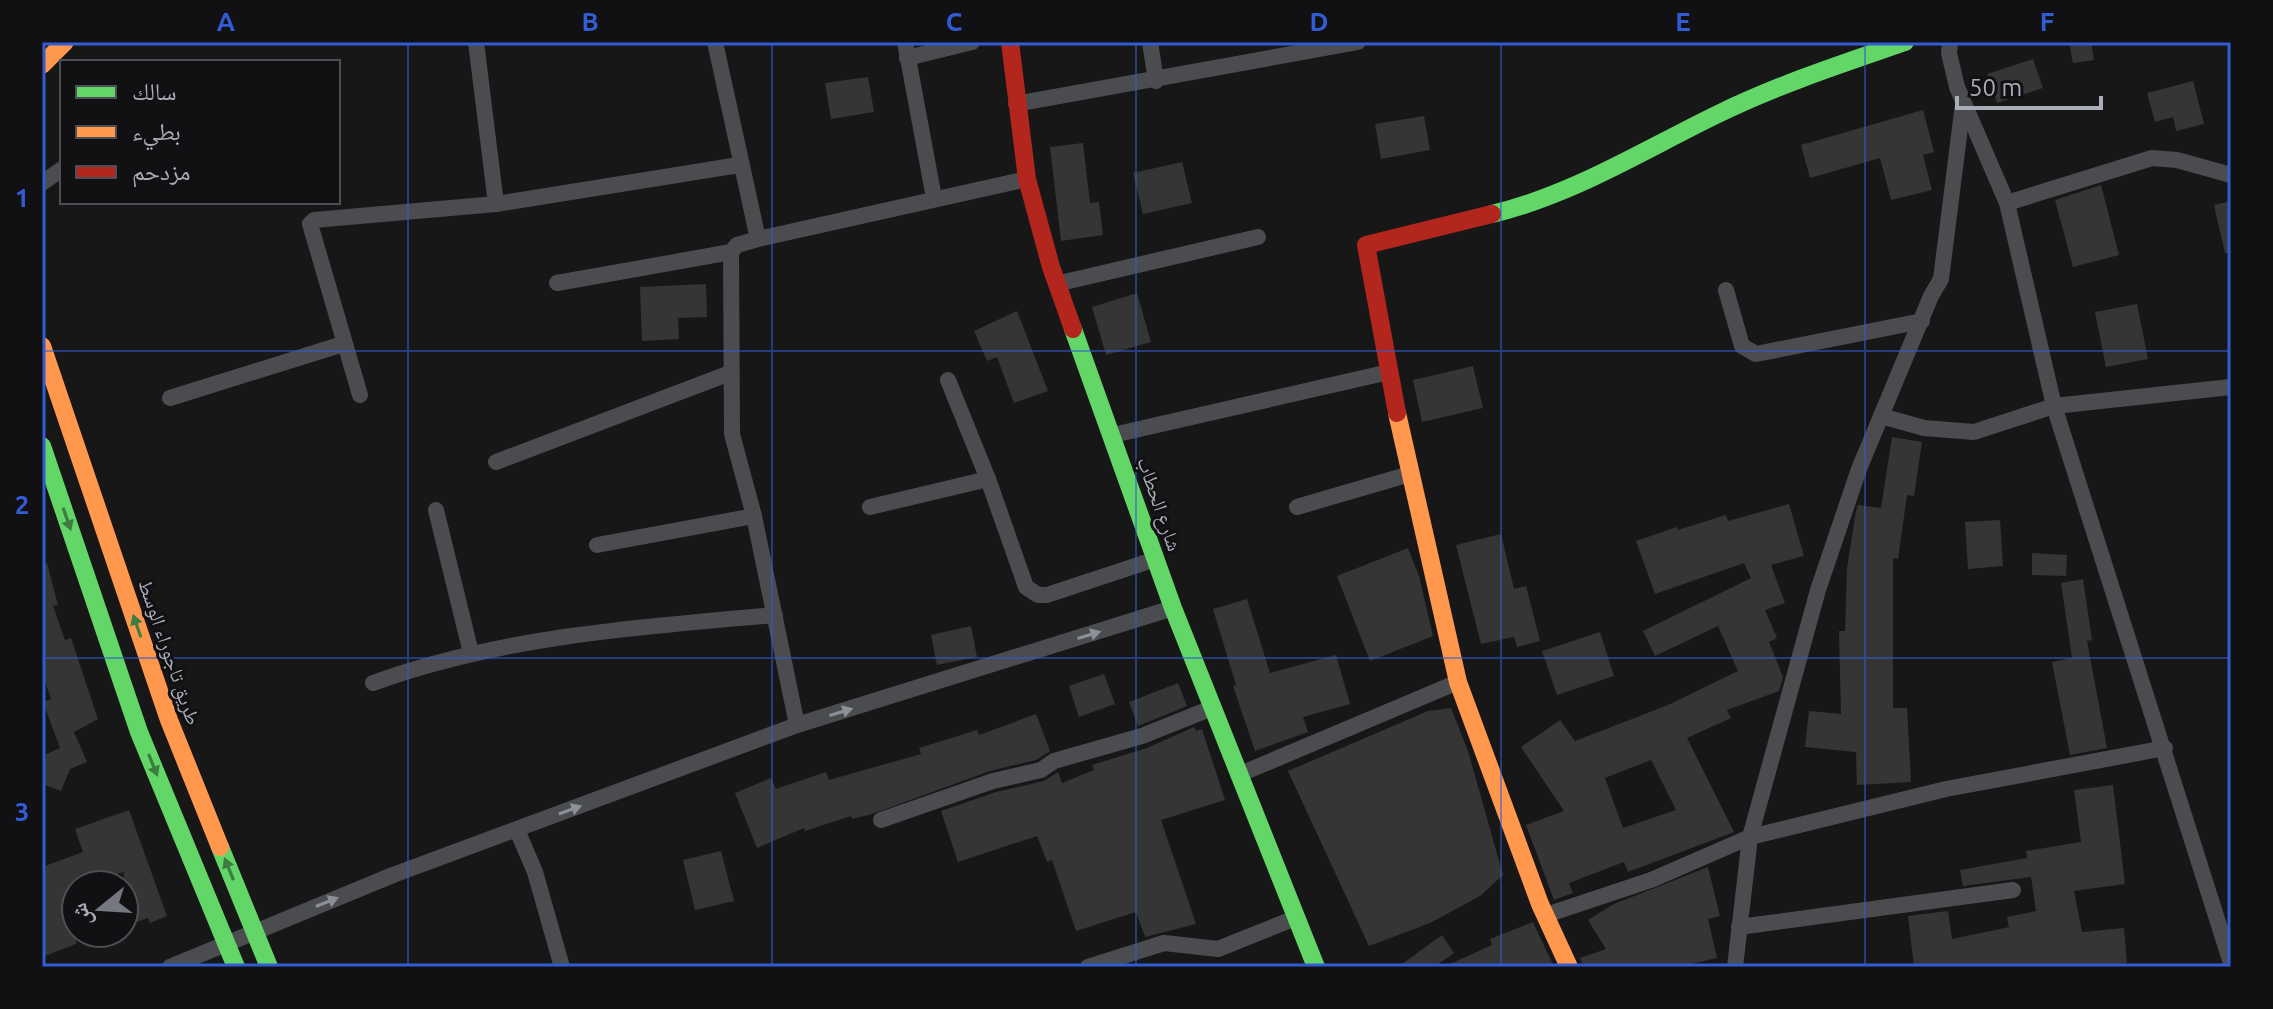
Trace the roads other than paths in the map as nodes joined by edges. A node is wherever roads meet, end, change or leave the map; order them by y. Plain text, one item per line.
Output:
1 (65, 42) edge
2 (476, 42) edge
3 (715, 42) edge
4 (972, 42) edge
5 (1010, 42) edge
6 (1150, 42) edge
7 (1358, 42) edge
8 (1905, 42) edge
9 (1946, 46) edge
10 (906, 50) edge
11 (42, 65) edge
12 (1156, 81) junction
13 (1964, 103) junction
14 (1016, 104) junction
15 (739, 165) junction
16 (60, 170) edge
17 (2231, 175) edge
18 (1027, 179) junction
19 (42, 183) edge
20 (934, 198) junction
21 (2007, 203) junction
22 (496, 204) junction
23 (1258, 237) dead end
24 (758, 239) junction
25 (731, 252) junction
26 (557, 283) dead end
27 (1056, 284) junction
28 (1726, 290) dead end
29 (1922, 321) junction
30 (343, 344) junction
31 (42, 346) edge
32 (1389, 372) junction
33 (730, 373) junction
34 (948, 380) dead end
35 (2231, 387) edge
36 (360, 395) dead end
37 (170, 398) dead end
38 (2054, 406) junction
39 (1881, 416) junction
40 (1113, 435) junction
41 (42, 446) edge
42 (496, 462) dead end
43 (1410, 474) junction
44 (988, 479) junction
45 (870, 507) dead end
46 (1297, 507) dead end
47 (436, 510) dead end
48 (754, 516) junction
49 (597, 545) dead end
50 (1156, 559) junction
51 (1173, 608) junction
52 (775, 615) junction
53 (471, 653) junction
54 (1458, 682) junction
55 (373, 683) dead end
56 (1212, 708) junction
57 (797, 725) junction
58 (2165, 748) junction
59 (1238, 775) junction
60 (881, 820) dead end
61 (517, 830) junction
62 (1750, 837) junction
63 (2013, 890) dead end
64 (1546, 915) junction
65 (1295, 918) junction
66 (1739, 927) junction
67 (254, 932) junction
68 (227, 946) junction
69 (2231, 963) edge
70 (170, 967) edge
71 (236, 967) edge
72 (269, 967) edge
73 (562, 967) edge
74 (1088, 967) edge
75 (1316, 967) edge
76 (1569, 967) edge
77 (1735, 967) edge

1 - 11 street
2 - 22 street
3 - 15 street
4 - 10 street
5 - 14 street, شارع الحطاب
6 - 12 street
7 - 12 street
8 - 32 street
9 - 13 street
10 - 20 street
12 - 14 street
13 - 21 street
13 - 29 street
14 - 18 street, شارع الحطاب
15 - 22 street
15 - 24 street
16 - 19 street
17 - 21 street
18 - 20 street
18 - 27 street, شارع الحطاب
20 - 24 street
21 - 38 street
22 - 30 street
23 - 27 street
24 - 25 street
25 - 26 street
25 - 33 street
27 - 40 street, شارع الحطاب
28 - 29 street
29 - 39 street
30 - 36 street
30 - 37 street
67 -> 31 street, طريق تاجوراء الوسط
32 - 40 street
32 - 43 street
33 - 42 street
33 - 48 street
34 - 44 street
35 - 38 street
38 - 39 street
38 - 58 street
39 - 62 street
40 - 50 street, شارع الحطاب
41 -> 68 street
43 - 46 street
43 - 54 street
44 - 45 street
44 - 50 street
47 - 53 street
48 - 49 street
48 - 52 street
50 - 51 street, شارع الحطاب
51 - 56 street, شارع الحطاب
57 -> 51 street
52 - 53 street
52 - 57 street
53 - 55 street
54 - 59 street
54 - 64 street
56 - 59 street, شارع الحطاب
56 - 60 street
61 -> 57 street
58 - 62 street
58 - 69 street
59 - 65 street, شارع الحطاب
67 -> 61 street
61 - 73 street
62 - 64 street
62 - 66 street
63 - 66 street
64 - 76 street
65 - 74 street
65 - 75 street, شارع الحطاب
66 - 77 street
67 - 68 street
67 - 72 street, طريق تاجوراء الوسط
68 - 70 street
68 - 71 street

